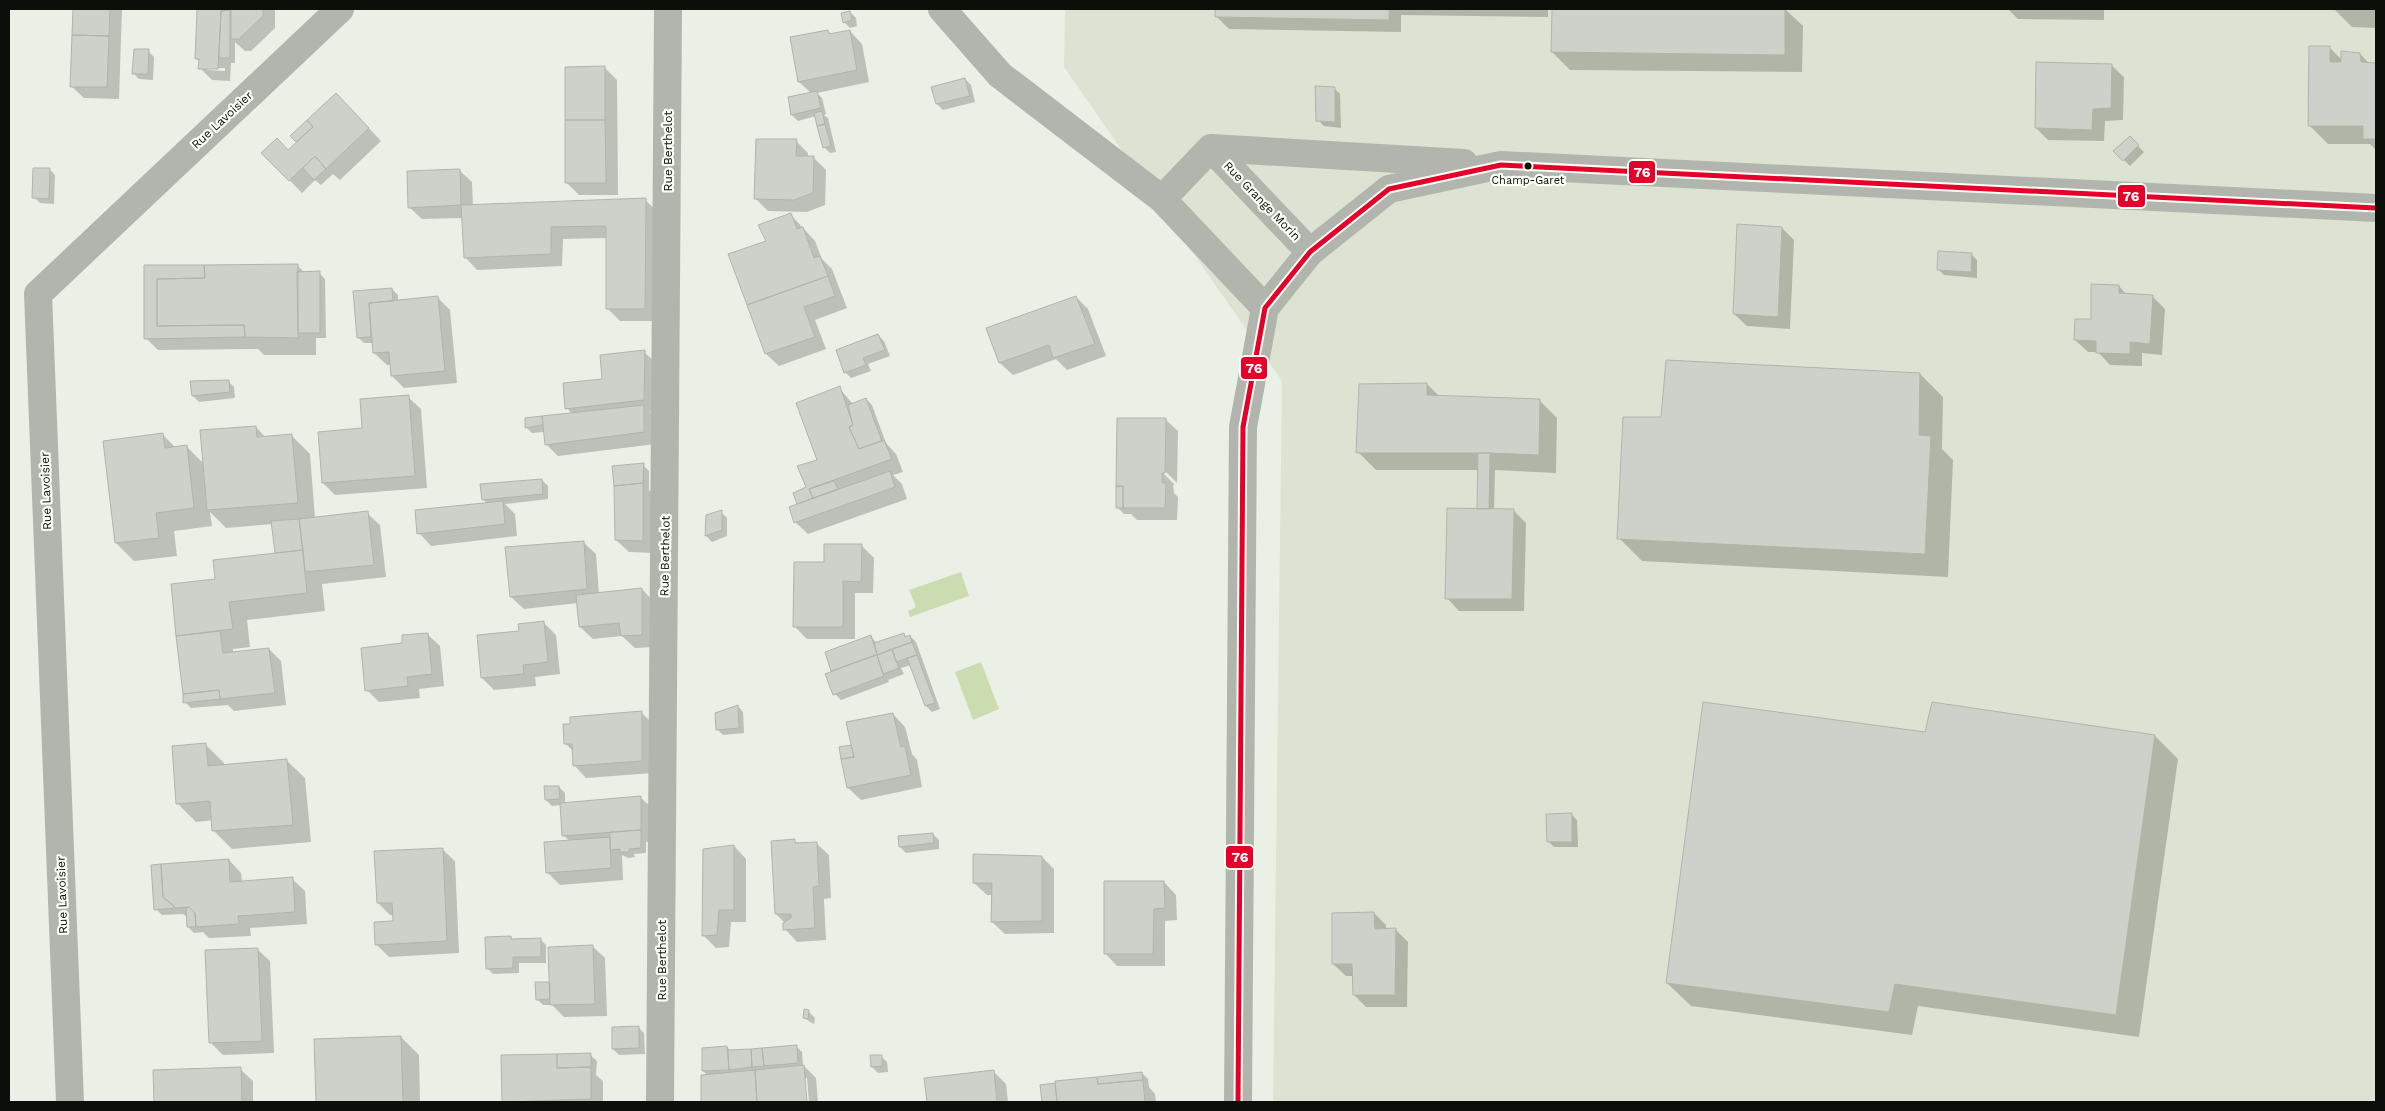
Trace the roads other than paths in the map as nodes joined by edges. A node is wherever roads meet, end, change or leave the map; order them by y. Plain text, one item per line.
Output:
1 (340, 9) edge
2 (668, 9) edge
3 (942, 9) edge
4 (1211, 148) junction
5 (1501, 165) junction
6 (1162, 199) junction
7 (2376, 208) edge
8 (1310, 252) junction
9 (1265, 308) junction
10 (70, 1102) edge
11 (660, 1102) edge
12 (1238, 1102) edge

1 - 10 street, Rue Lavoisier
2 - 11 street, Rue Berthelot
3 - 6 street
4 - 5 street, Rue Grange Morin
4 - 6 street
4 - 8 street, Rue Grange Morin
5 - 7 street, Rue Grange Morin
5 - 8 street, Rue Grange Morin
6 - 9 street
8 - 9 street
9 - 12 street

